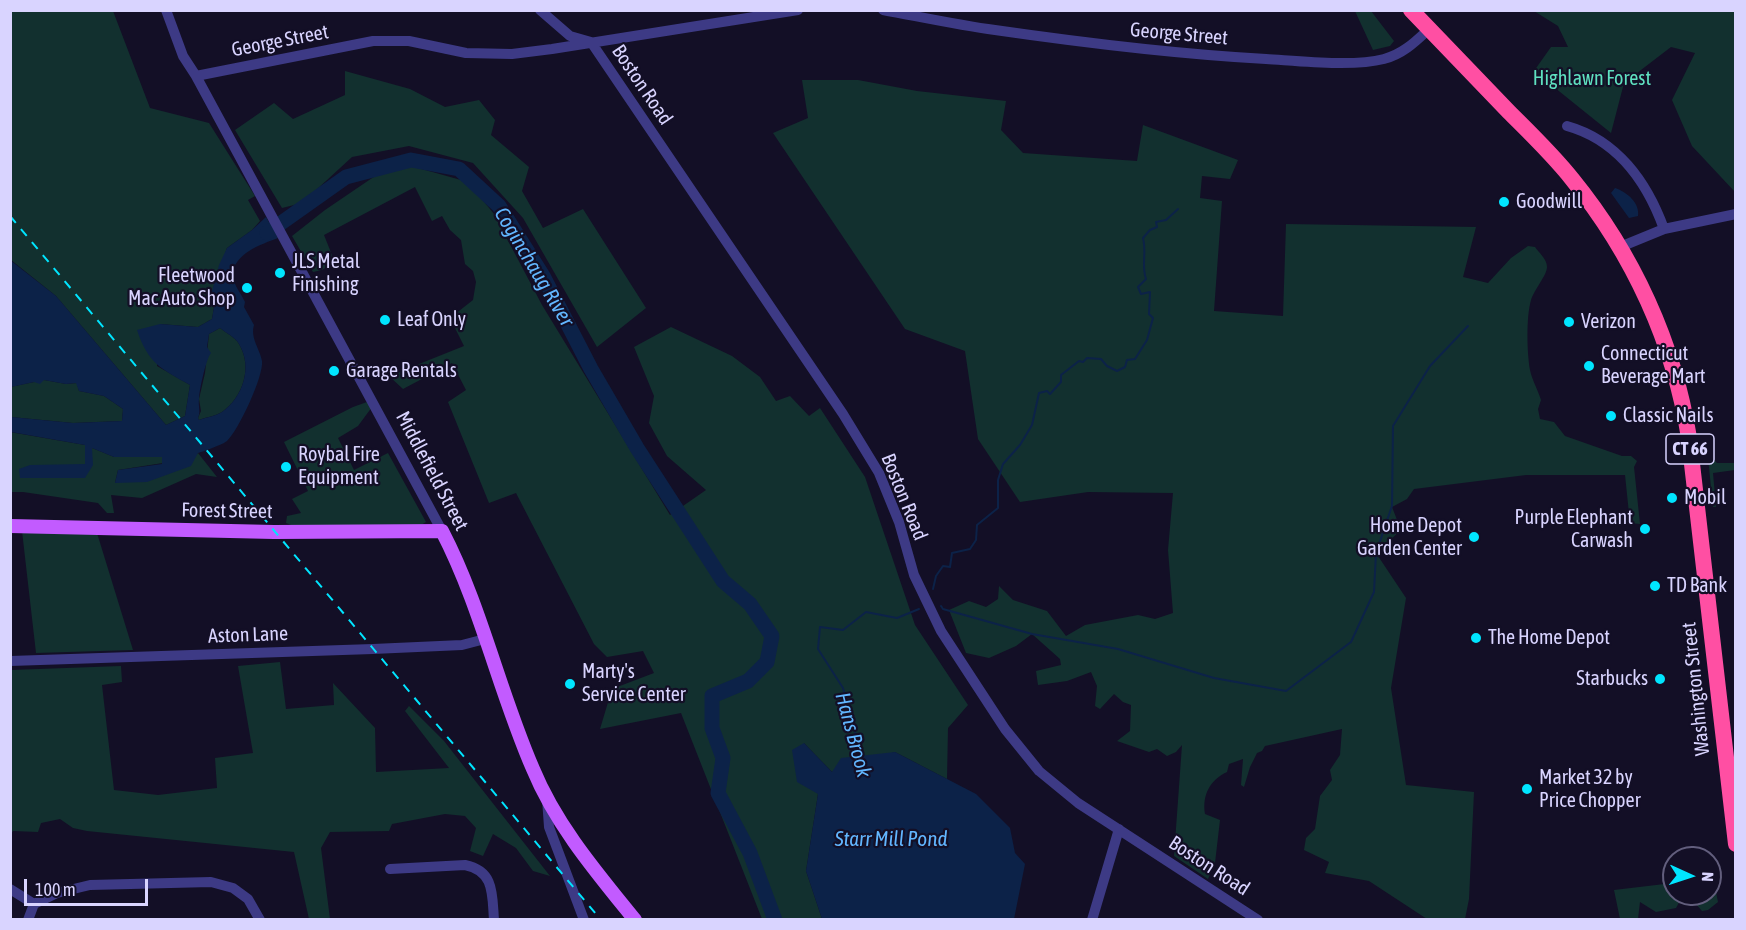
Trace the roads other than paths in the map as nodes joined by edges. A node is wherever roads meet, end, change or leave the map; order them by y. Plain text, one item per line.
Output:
1 (166, 10) edge
2 (540, 10) edge
3 (798, 10) edge
4 (883, 10) edge
5 (1411, 10) edge
6 (1429, 29) junction
7 (591, 42) junction
8 (196, 76) junction
9 (1567, 126) dead end
10 (1736, 214) edge
11 (1664, 229) junction
12 (1620, 247) junction
13 (10, 526) edge
14 (442, 531) junction
15 (485, 639) junction
16 (10, 661) edge
17 (547, 799) junction
18 (1119, 828) junction
19 (1736, 844) edge
20 (390, 869) dead end
21 (10, 889) edge
22 (34, 904) junction
23 (28, 920) edge
24 (260, 920) edge
25 (494, 920) edge
26 (584, 920) edge
27 (635, 920) edge
28 (1092, 920) edge
29 (1258, 920) edge

1 - 8 street, Middlefield Street
2 - 7 street, Boston Road
3 - 7 street, George Street
4 - 6 street, George Street
5 - 6 highway, Washington Street / CT 66
6 - 12 highway, Washington Street / CT 66
7 - 8 street, George Street
7 - 18 street, Boston Road
8 - 14 street, Middlefield Street
9 - 11 street
10 - 11 street
11 - 12 street
12 - 19 highway, Washington Street / CT 66
13 - 14 main road, Forest Street
14 - 15 main road, Middlefield Street
15 - 16 street, Aston Lane
15 - 17 main road, Middlefield Street
17 - 26 street
17 - 27 main road, Middlefield Street
18 - 28 street
18 - 29 street, Boston Road
20 - 25 street
21 - 22 street
22 - 23 street
22 - 24 street

